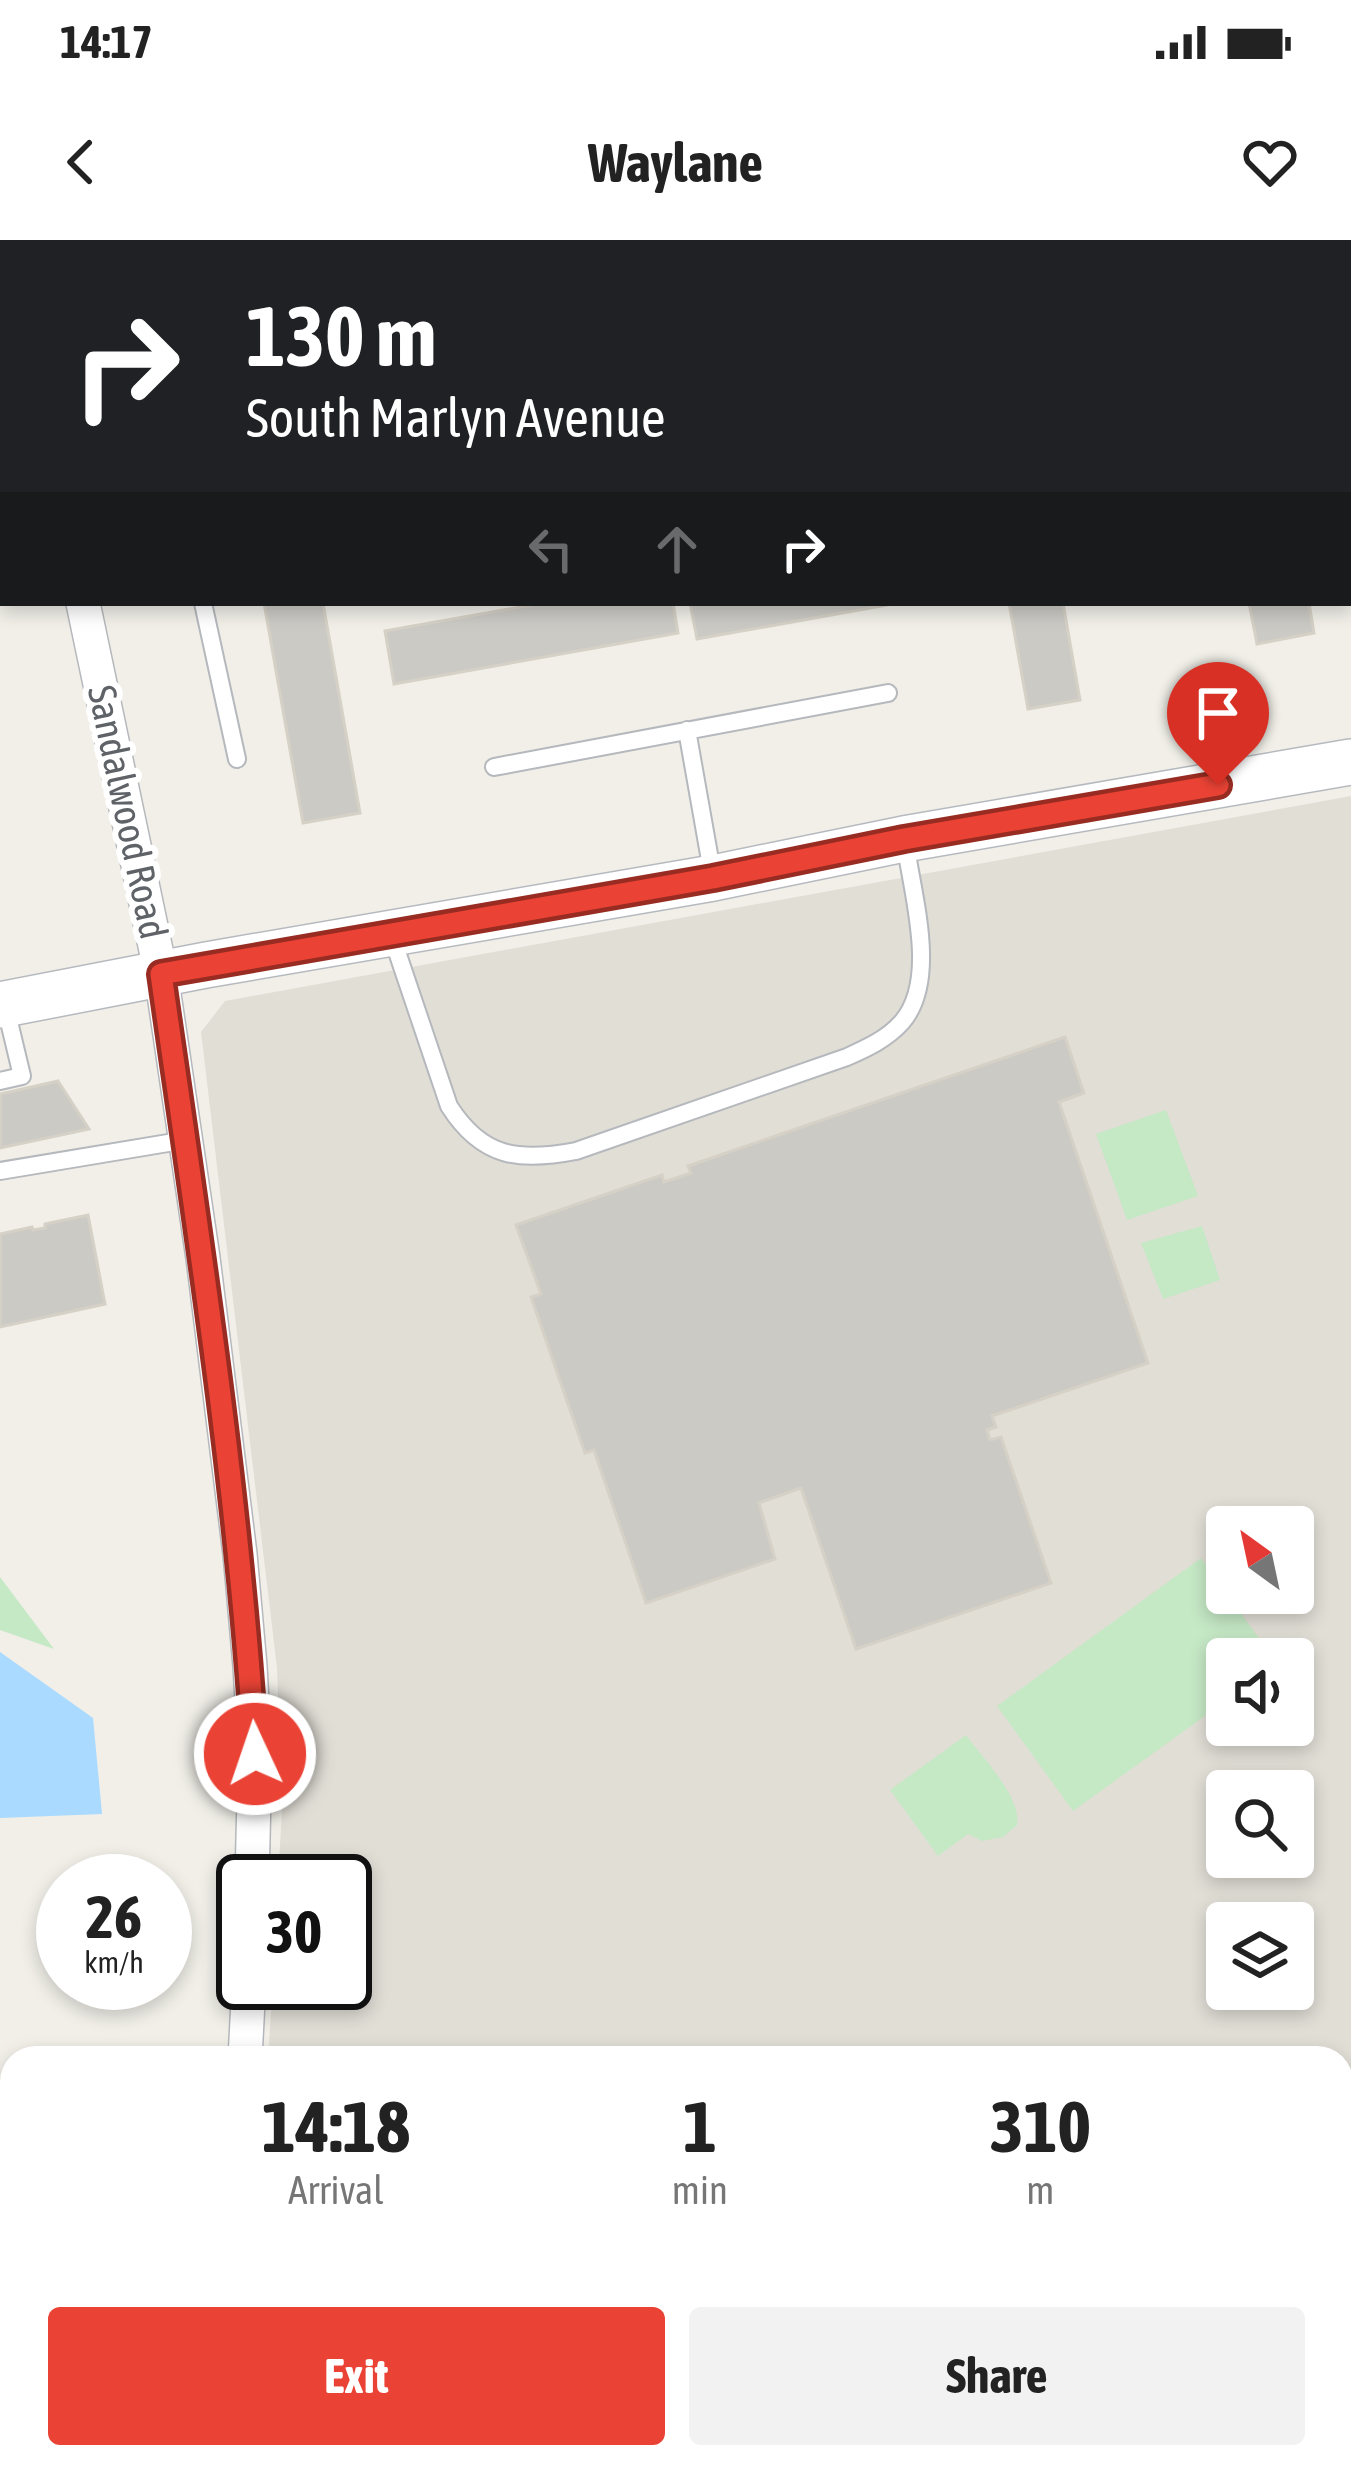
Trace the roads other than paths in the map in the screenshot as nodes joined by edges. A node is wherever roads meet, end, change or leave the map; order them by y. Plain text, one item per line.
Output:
1 (84, 606) edge
2 (204, 606) edge
3 (888, 693) dead end
4 (688, 730) junction
5 (238, 759) dead end
6 (1351, 762) edge
7 (494, 767) dead end
8 (904, 839) junction
9 (713, 878) junction
10 (391, 934) junction
11 (161, 974) junction
12 (2, 1005) edge
13 (0, 1081) edge
14 (186, 1140) junction
15 (0, 1171) edge
16 (253, 1854) edge
17 (248, 2010) edge
18 (246, 2046) edge

1 - 11 street, Sandalwood Road
2 - 5 lane
3 - 4 lane
4 - 7 lane
4 - 9 lane
6 - 8 street
8 - 9 street
8 - 10 lane
9 - 10 street
10 - 11 street
11 - 12 street
11 - 14 street, Sandalwood Road
12 - 13 lane
14 - 15 lane
14 - 16 street, Sandalwood Road
17 - 18 street

